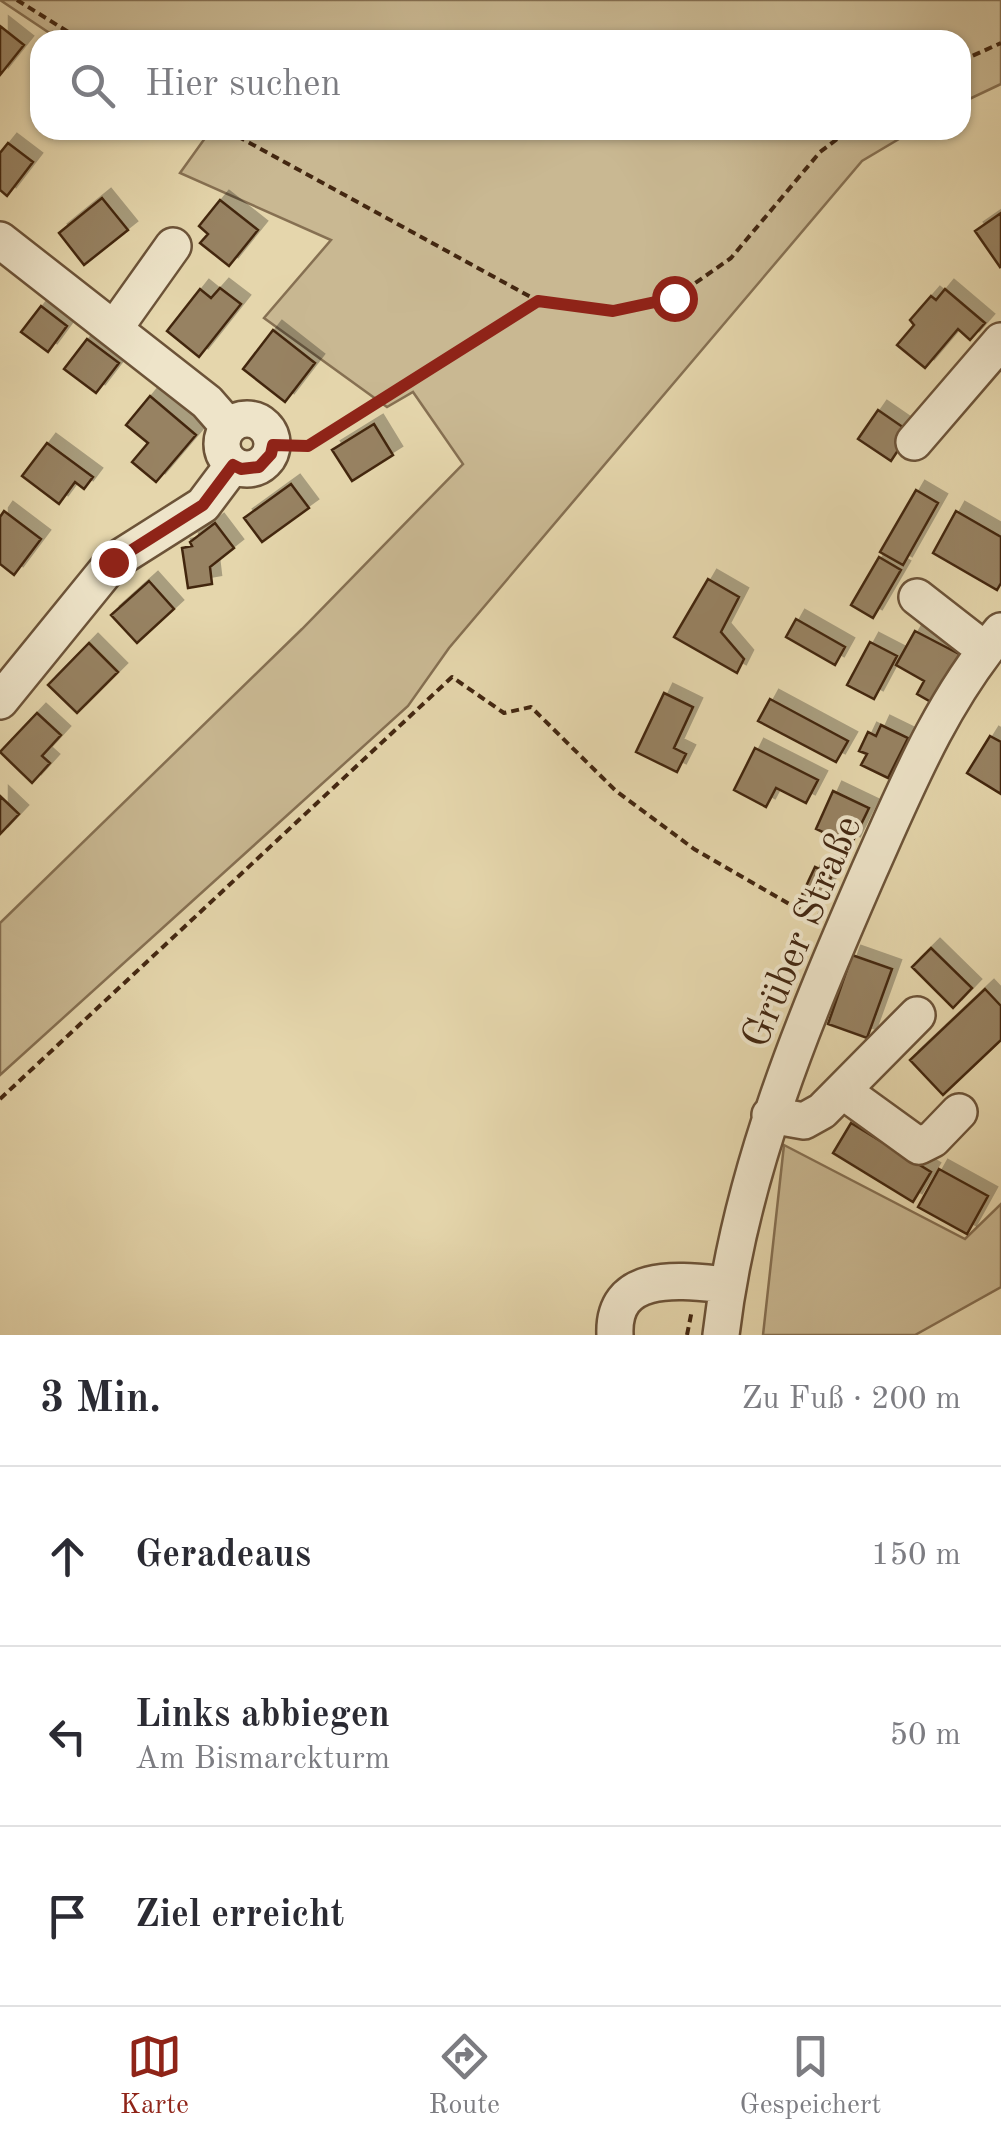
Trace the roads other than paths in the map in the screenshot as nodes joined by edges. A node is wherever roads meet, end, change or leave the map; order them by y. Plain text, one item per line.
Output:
1 (0, 240) edge
2 (173, 246) dead end
3 (114, 329) junction
4 (1001, 341) edge
5 (228, 426) junction
6 (914, 442) dead end
7 (233, 465) junction
8 (916, 597) dead end
9 (993, 640) edge
10 (0, 701) edge
11 (917, 1014) dead end
12 (843, 1092) junction
13 (959, 1112) dead end
14 (770, 1115) junction
15 (727, 1285) junction
16 (615, 1335) edge
17 (721, 1335) edge

1 - 3 street
2 - 3 street
3 - 5 street
4 - 6 street
5 - 7 street
5 - 7 street
7 - 10 street
8 - 9 street
9 - 14 street, Grüber Straße
11 - 12 street
12 - 13 street
12 - 14 street
14 - 15 street, Grüber Straße
15 - 16 street
15 - 17 street, Grüber Straße

